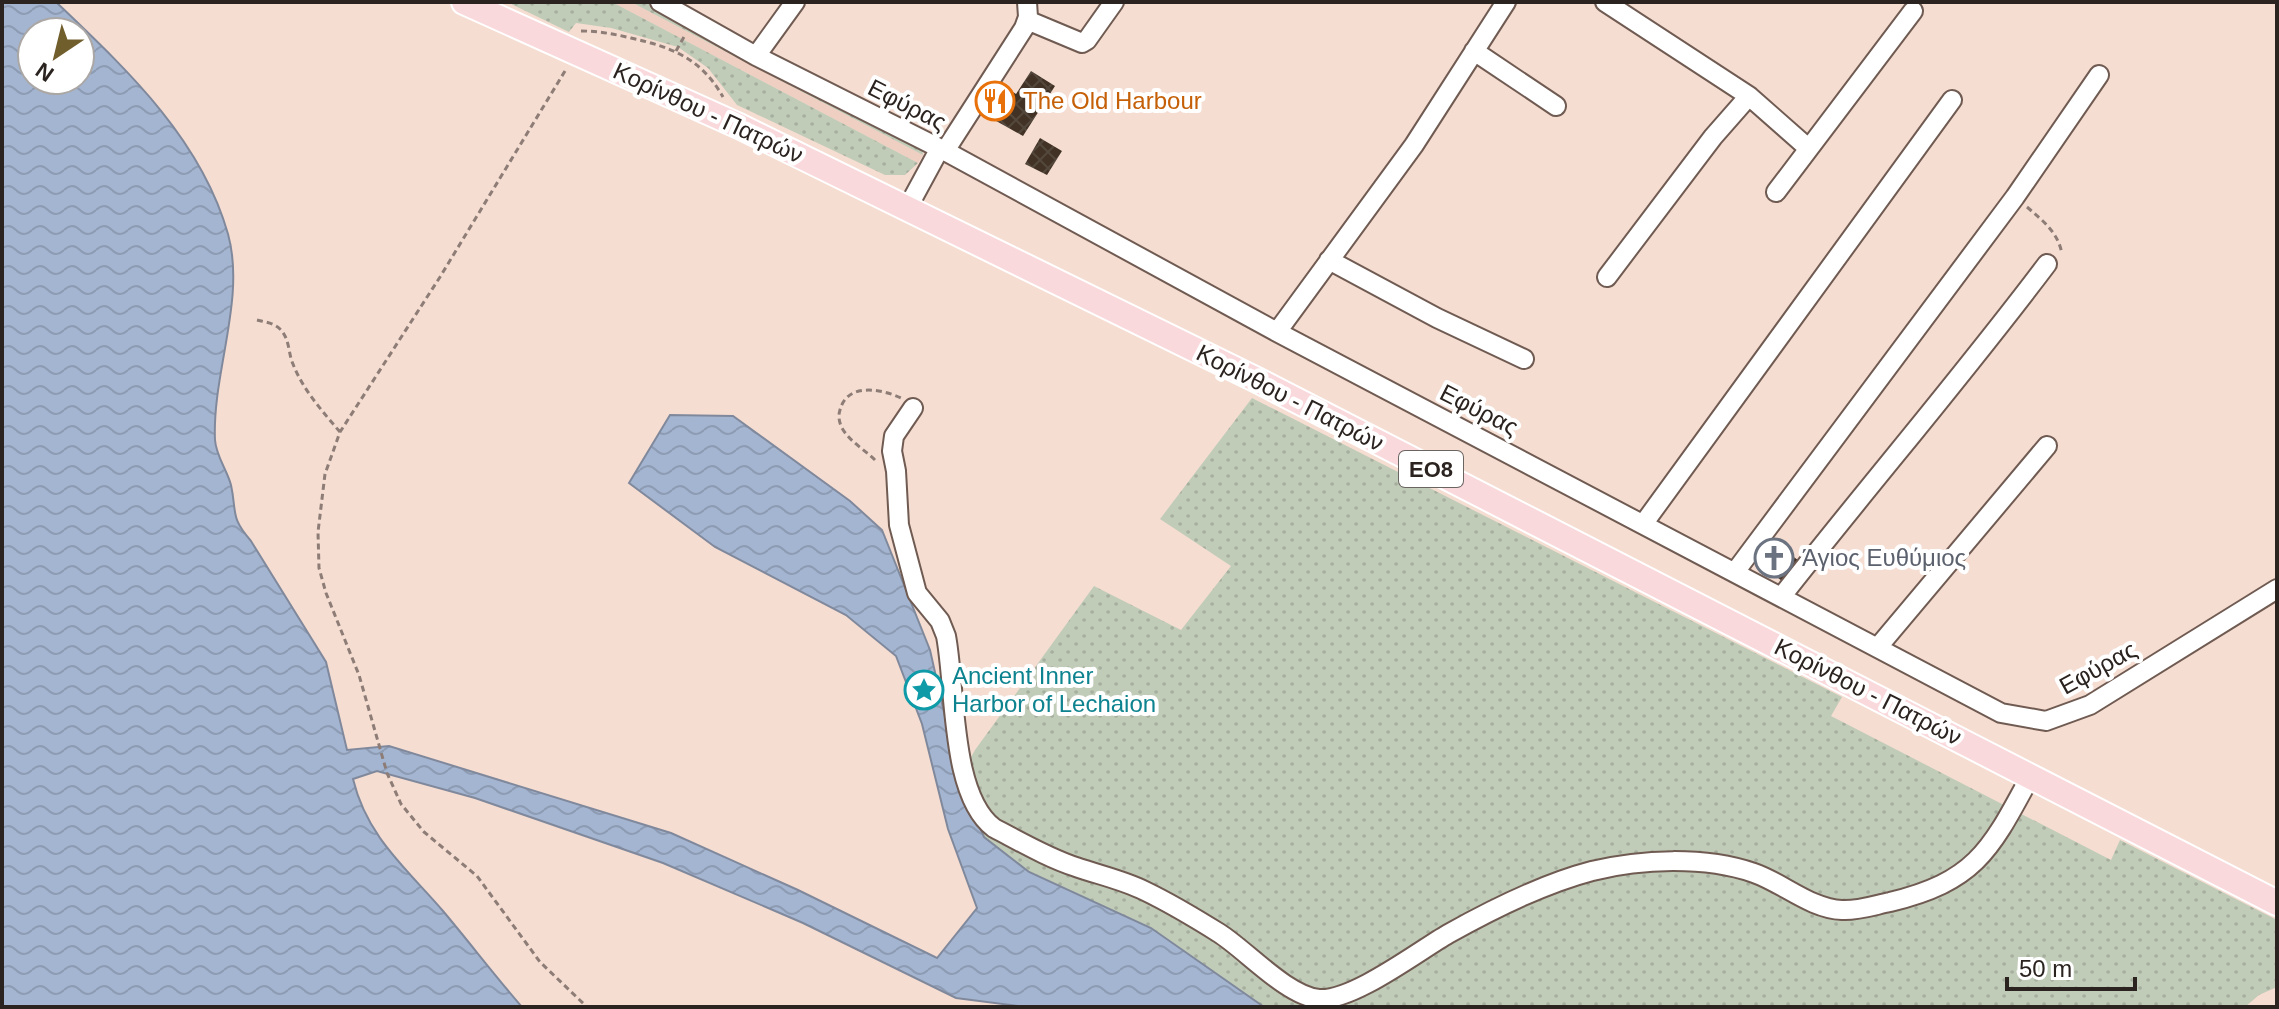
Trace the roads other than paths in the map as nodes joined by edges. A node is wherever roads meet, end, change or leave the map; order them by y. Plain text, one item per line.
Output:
1 (464, 2) edge
2 (660, 2) edge
3 (795, 2) edge
4 (1114, 2) edge
5 (1506, 2) edge
6 (1605, 2) edge
7 (1027, 11) edge
8 (1913, 11) dead end
9 (1474, 51) junction
10 (756, 56) junction
11 (2099, 75) dead end
12 (1749, 96) junction
13 (1952, 100) dead end
14 (1556, 106) dead end
15 (1808, 148) junction
16 (942, 149) junction
17 (1776, 192) dead end
18 (908, 207) junction
19 (1329, 260) junction
20 (2047, 264) road end
21 (1607, 277) dead end
22 (1277, 332) junction
23 (1524, 359) dead end
24 (913, 408) road end
25 (2047, 446) dead end
26 (1644, 523) junction
27 (1735, 572) junction
28 (2277, 589) edge
29 (1782, 596) junction
30 (1878, 647) junction
31 (2031, 775) junction
32 (2277, 903) edge

1 - 18 main road, Κορίνθου - Πατρών / ΕΟ8
2 - 10 street, Εφύρας
3 - 10 street
4 - 7 street
5 - 9 street
6 - 12 street
7 - 16 street
8 - 15 street
9 - 14 street
9 - 19 street
10 - 16 street, Εφύρας
11 - 27 street
12 - 15 street
12 - 21 street
13 - 26 street
15 - 17 street
16 - 18 street
16 - 22 street, Εφύρας
18 - 31 main road, Κορίνθου - Πατρών / ΕΟ8
19 - 22 street
19 - 23 street
20 - 29 street
22 - 26 street, Εφύρας
24 - 31 street
25 - 30 street
26 - 27 street, Εφύρας
27 - 29 street, Εφύρας
28 - 30 street, Εφύρας
29 - 30 street, Εφύρας
31 - 32 main road, Κορίνθου - Πατρών / ΕΟ8

